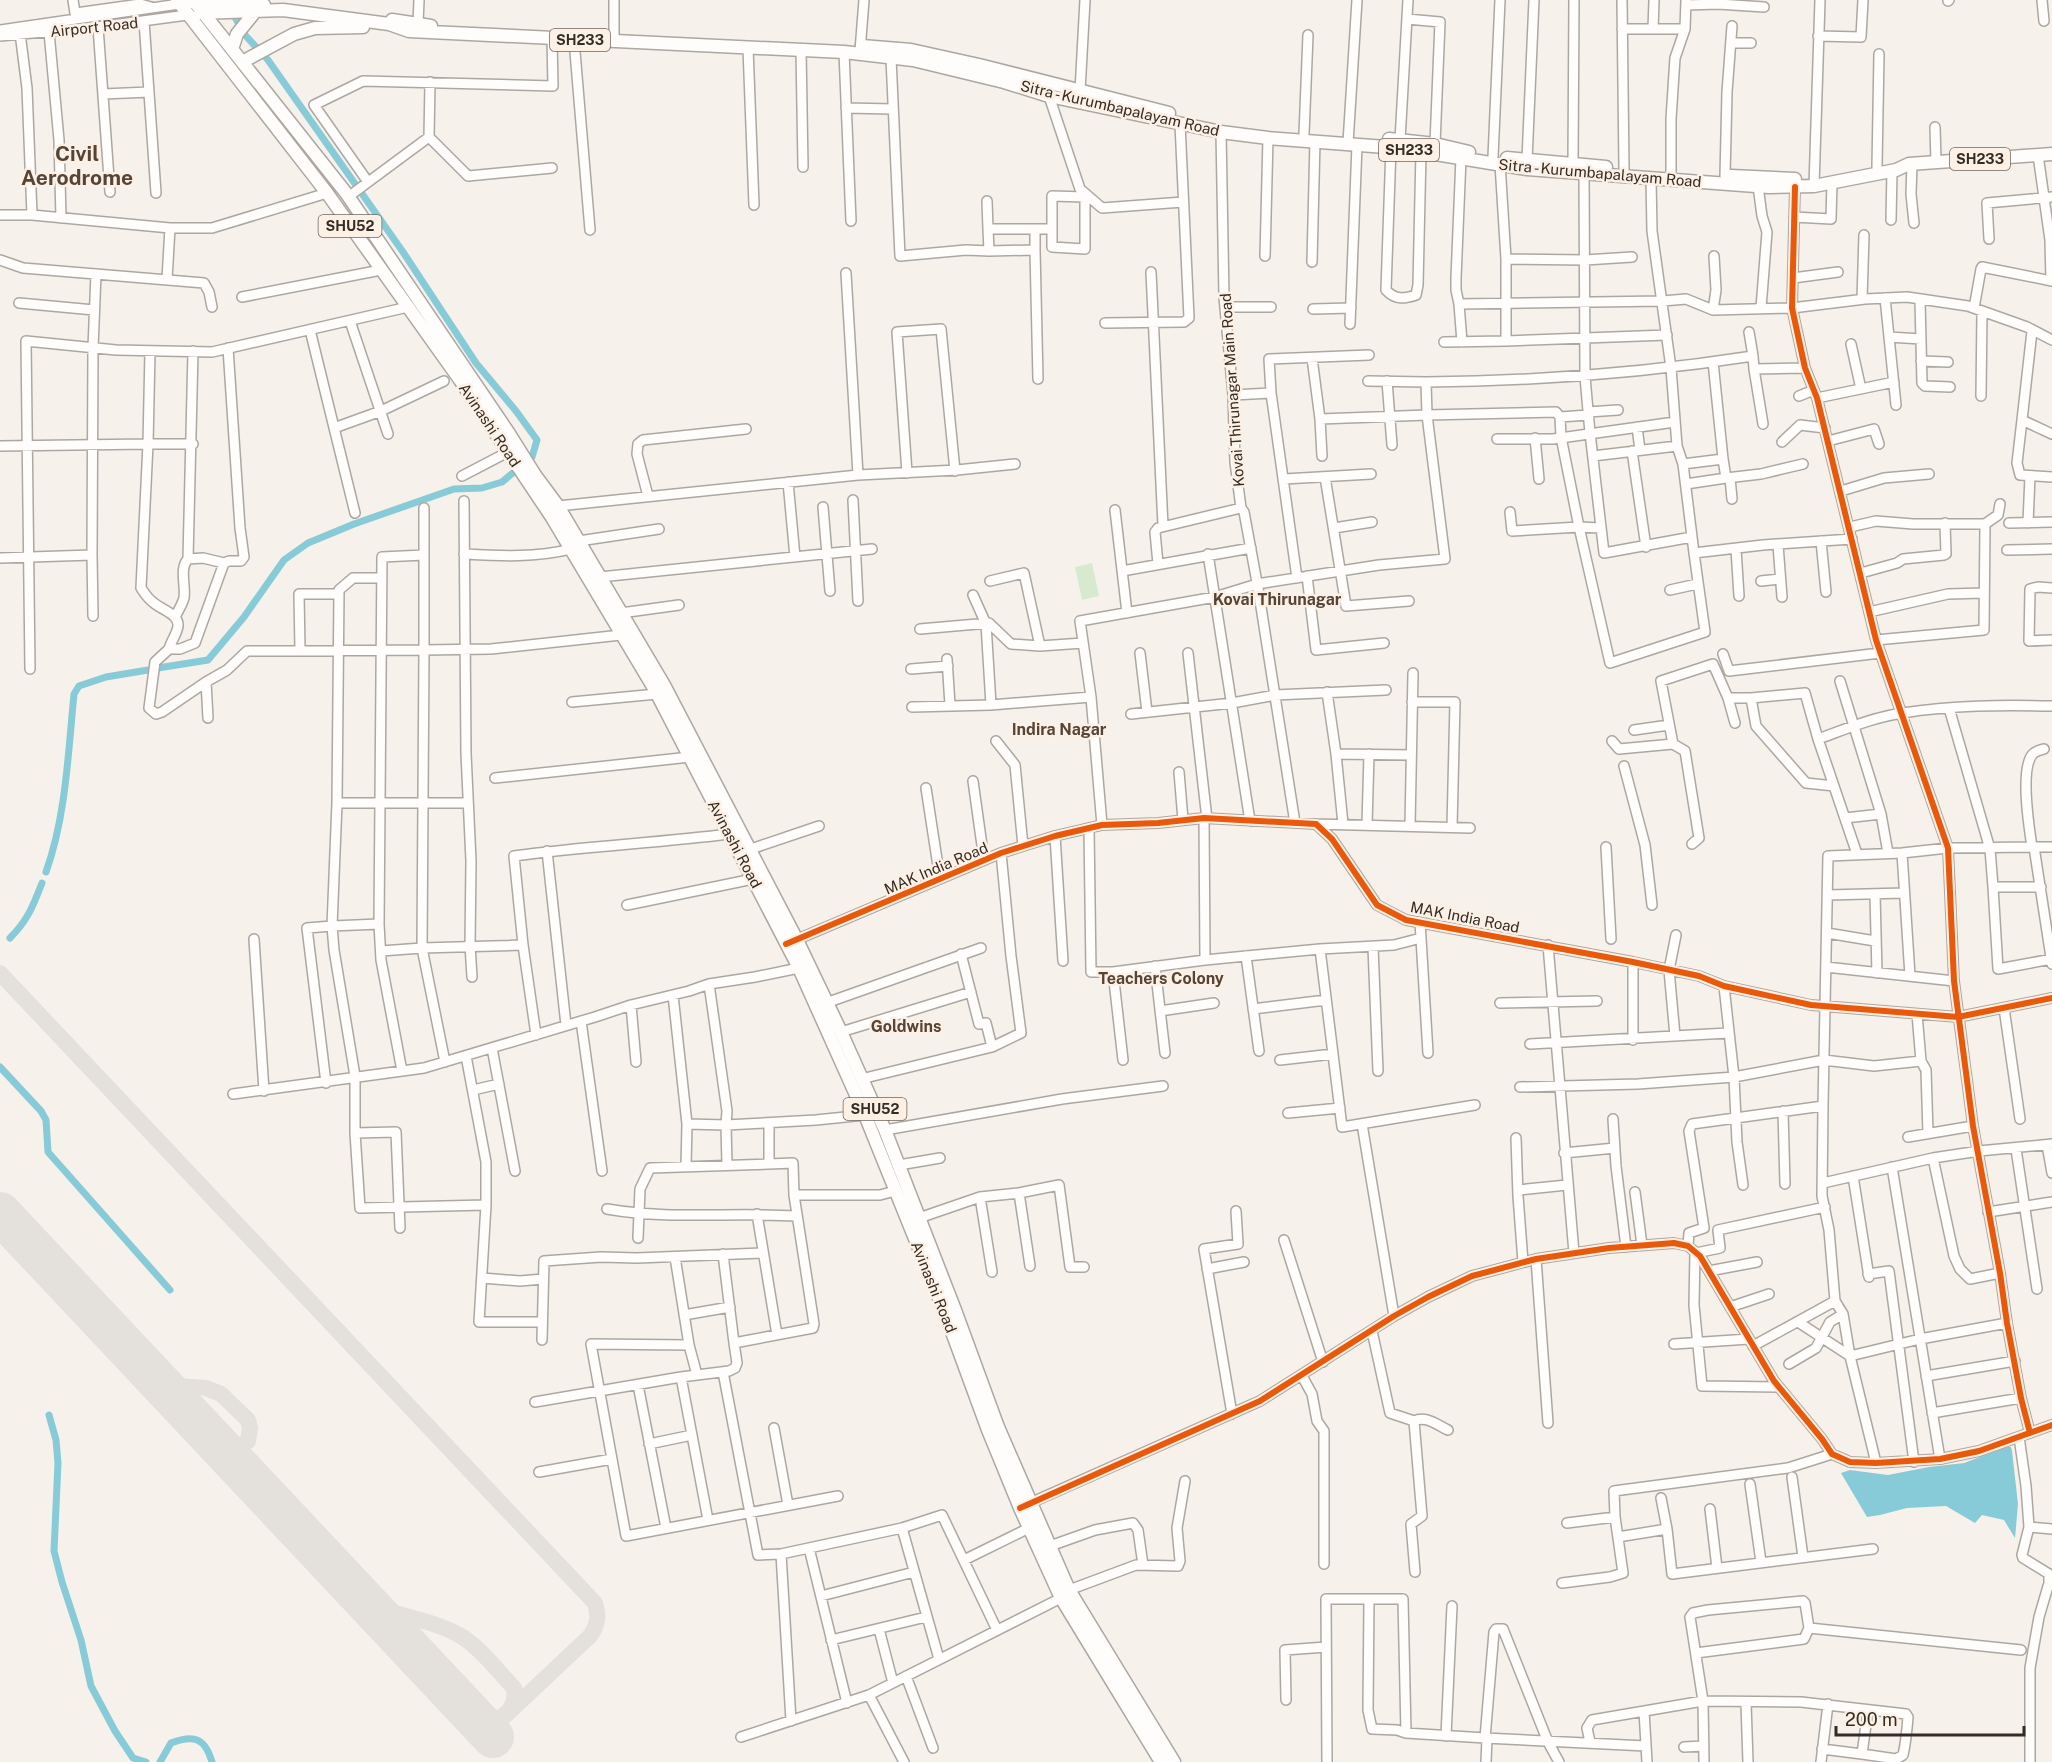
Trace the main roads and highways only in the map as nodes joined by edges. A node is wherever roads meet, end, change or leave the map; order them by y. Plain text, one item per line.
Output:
1 (193, 1) edge
2 (178, 2) edge
3 (220, 8) junction
4 (204, 13) junction
5 (251, 13) junction
6 (187, 15) junction
7 (413, 27) junction
8 (615, 38) junction
9 (232, 49) junction
10 (860, 50) junction
11 (245, 61) junction
12 (1351, 141) junction
13 (1395, 144) junction
14 (2052, 154) edge
15 (1497, 160) junction
16 (1910, 164) junction
17 (1814, 182) junction
18 (347, 196) junction
19 (330, 197) junction
20 (515, 455) junction
21 (531, 477) junction
22 (575, 545) junction
23 (792, 942) junction
24 (1025, 1506) junction
25 (1065, 1594) junction
26 (1161, 1762) edge
27 (1174, 1762) edge

1 - 2 main road, Sitra - Kurumbapalayam Road / SH233
1 - 3 main road, Sitra - Kurumbapalayam Road / SH233
1 - 4 main road, Avinashi Road / SHU52
2 - 6 main road, Avinashi Road / SHU52
3 - 4 main road, Sitra - Kurumbapalayam Road / SH233
3 - 5 main road, Sitra - Kurumbapalayam Road / SH233
3 - 7 main road, Sitra - Kurumbapalayam Road / SH233
4 - 6 main road, Sitra - Kurumbapalayam Road / SH233
4 - 9 main road, Avinashi Road / SHU52
5 - 7 main road, Sitra - Kurumbapalayam Road / SH233
5 - 9 main road
6 - 19 main road, Avinashi Road / SHU52
7 - 8 main road, Sitra - Kurumbapalayam Road / SH233
7 - 8 main road, Sitra - Kurumbapalayam Road / SH233
7 - 11 main road
8 - 10 main road, Sitra - Kurumbapalayam Road / SH233
8 - 10 main road, Sitra - Kurumbapalayam Road / SH233
9 - 11 main road, Avinashi Road / SHU52
10 - 12 main road
10 - 12 main road, Sitra - Kurumbapalayam Road / SH233
11 - 18 main road, Avinashi Road / SHU52
12 - 13 main road, Sitra - Kurumbapalayam Road / SH233
13 - 15 main road, Sitra - Kurumbapalayam Road / SH233
13 - 15 main road
14 - 16 main road, Sitra - Kurumbapalayam Road / SH233
15 - 17 main road
15 - 17 main road, Sitra - Kurumbapalayam Road / SH233
16 - 17 main road
16 - 17 main road, Sitra - Kurumbapalayam Road / SH233
18 - 19 main road
18 - 20 main road, Avinashi Road / SHU52
19 - 20 main road, Avinashi Road / SHU52
20 - 21 main road, Avinashi Road / SHU52
21 - 22 main road, Avinashi Road / SHU52
21 - 22 main road, Avinashi Road / SHU52
22 - 23 main road, Avinashi Road / SHU52
22 - 23 main road, Avinashi Road / SHU52
23 - 24 main road, Avinashi Road / SHU52
23 - 24 main road, Avinashi Road / SHU52
24 - 25 main road, Avinashi Road / SHU52
24 - 25 main road, Avinashi Road / SHU52
25 - 26 main road, Avinashi Road / SHU52
25 - 27 main road, Avinashi Road / SHU52

